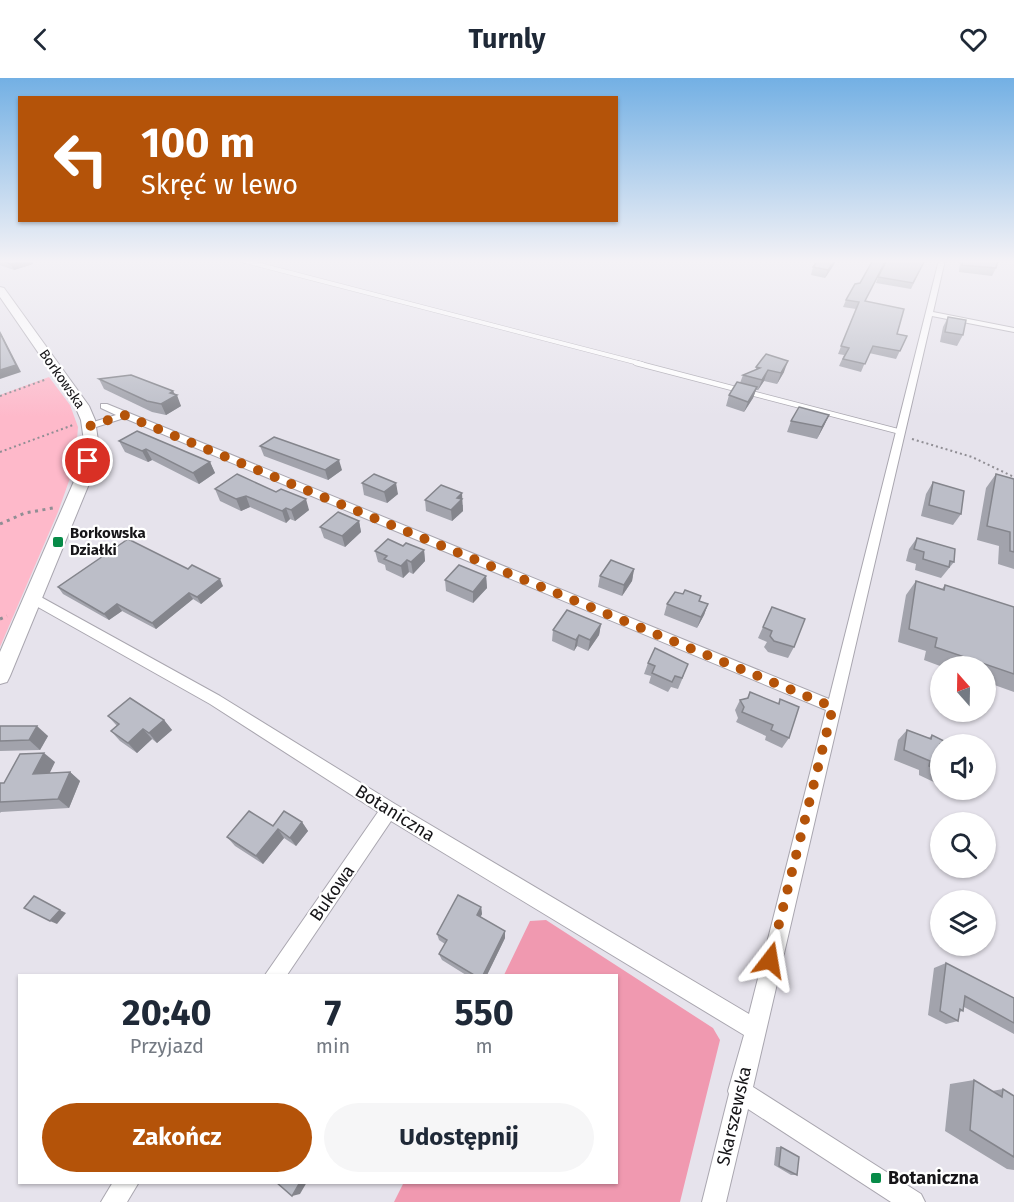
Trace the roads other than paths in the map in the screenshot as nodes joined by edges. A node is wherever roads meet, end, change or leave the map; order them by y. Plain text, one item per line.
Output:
1 (16, 312) edge
2 (440, 312) edge
3 (928, 313) joint
4 (1014, 330) edge
5 (104, 406) dead end
6 (124, 415) junction
7 (82, 430) junction
8 (901, 434) junction
9 (34, 599) junction
10 (0, 676) edge
11 (833, 707) junction
12 (389, 810) junction
13 (276, 974) edge
14 (753, 1029) junction
15 (739, 1091) junction
16 (126, 1184) edge
17 (113, 1202) edge
18 (714, 1202) edge
19 (913, 1202) edge

1 - 7 street, Borkowska
2 - 8 lane
3 - 4 street
3 - 8 street, Skarszewska
5 - 6 street
6 - 7 street
6 - 11 street
7 - 9 street, Borkowska
8 - 11 street, Skarszewska
9 - 10 street, Borkowska
9 - 12 street, Botaniczna
11 - 14 street, Skarszewska
12 - 13 street, Bukowa
12 - 14 street, Botaniczna
14 - 15 street, Skarszewska
15 - 18 street, Skarszewska
15 - 19 street
16 - 17 street

